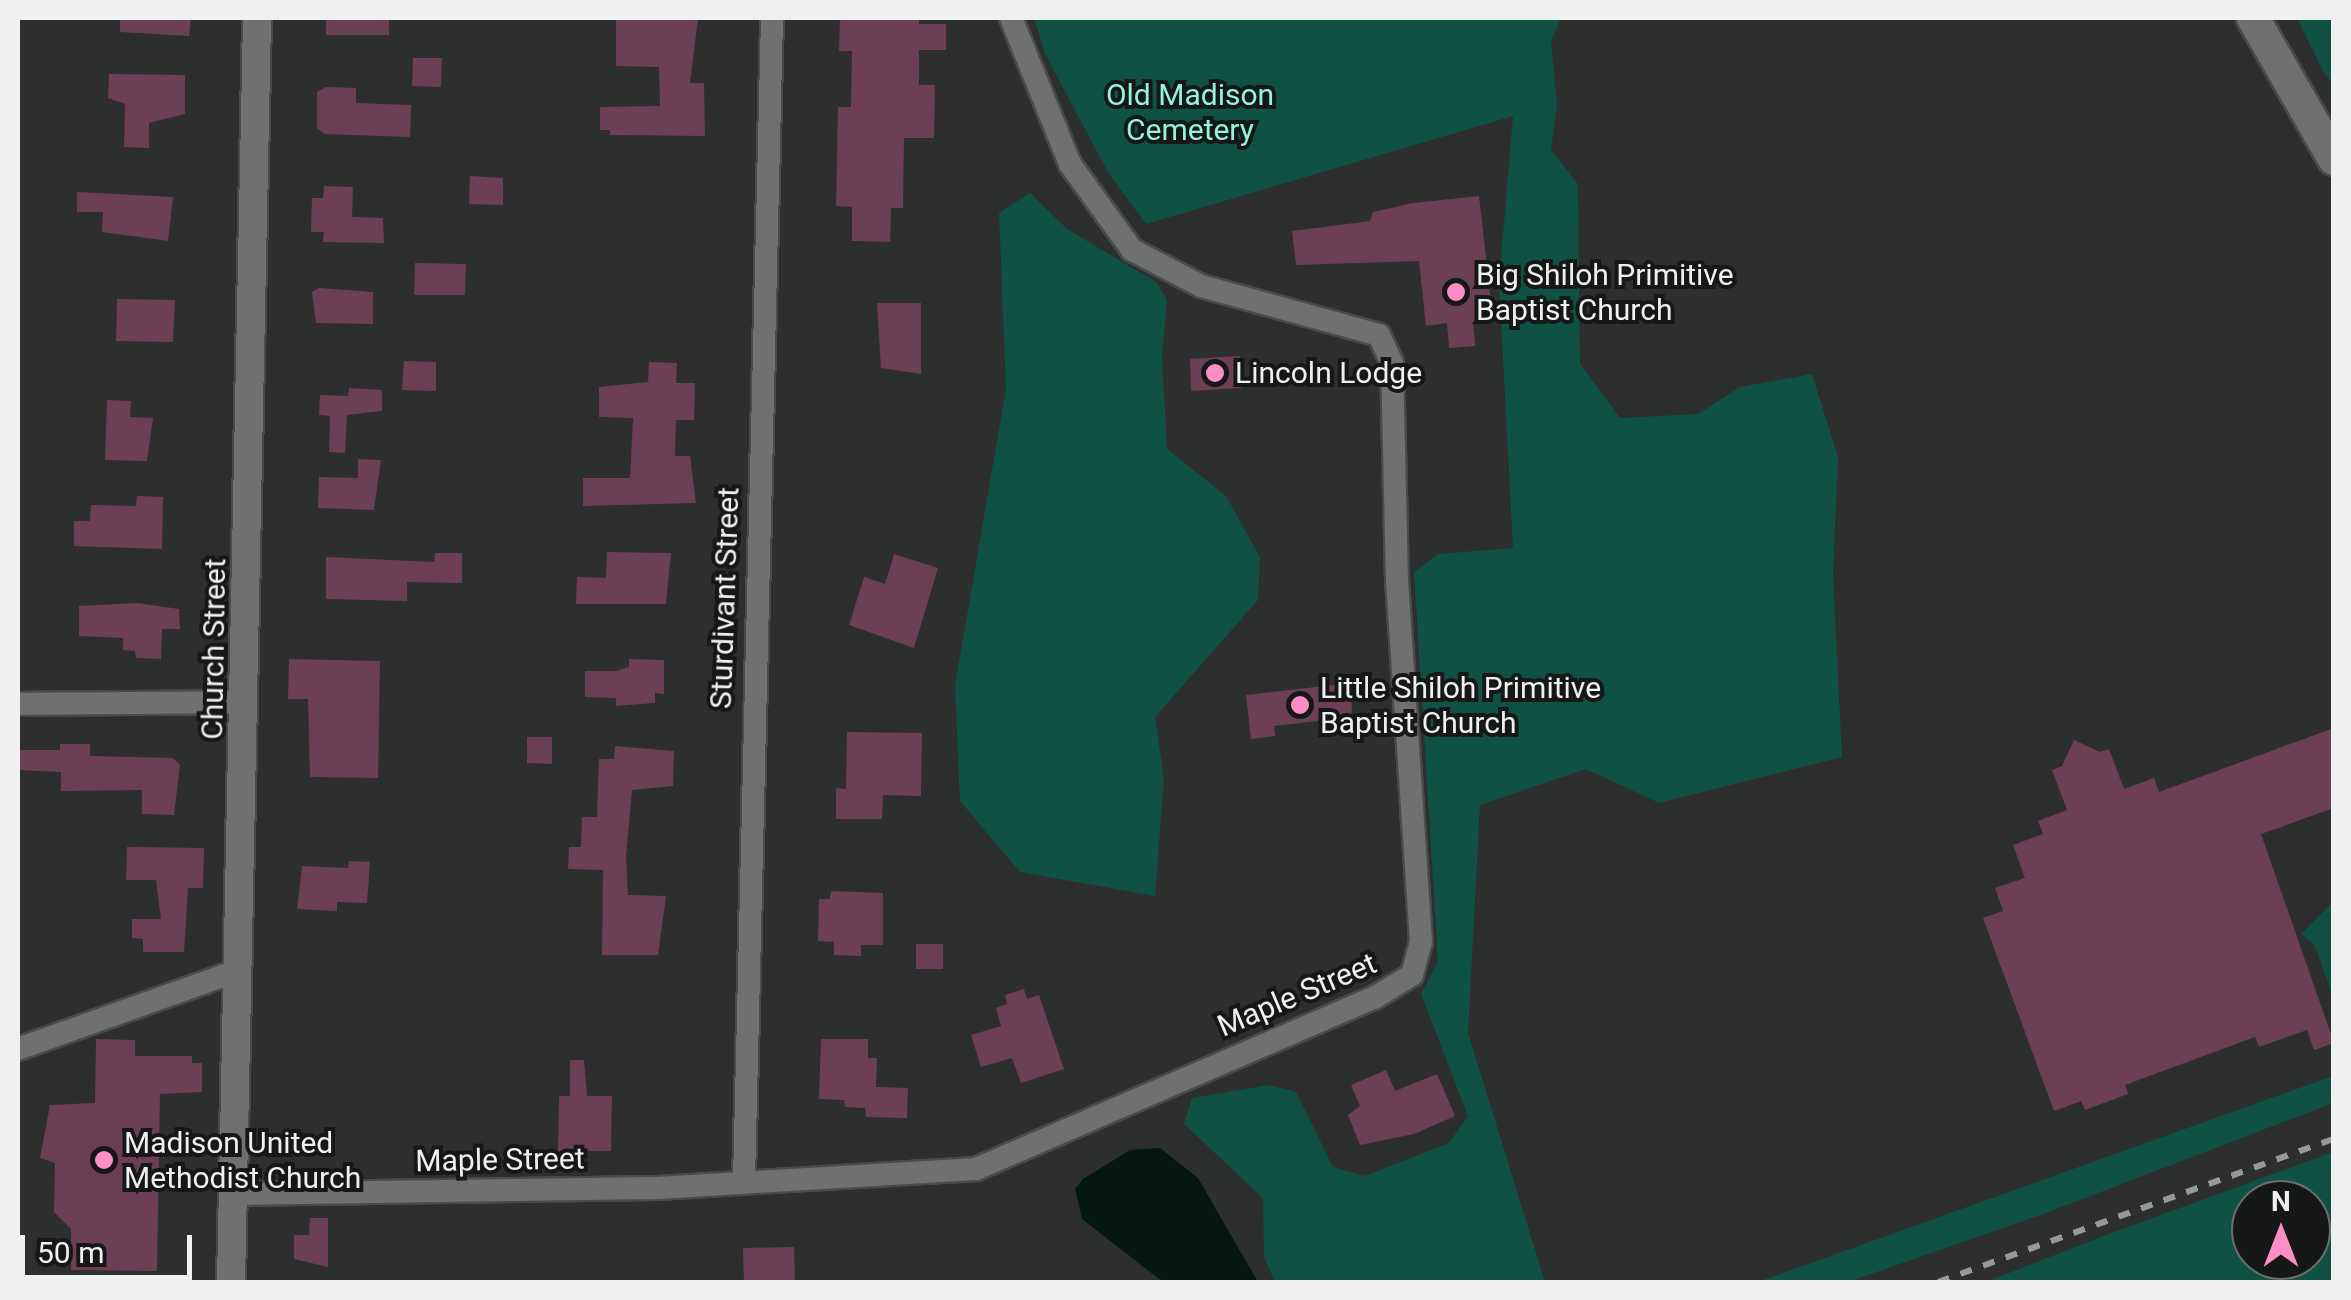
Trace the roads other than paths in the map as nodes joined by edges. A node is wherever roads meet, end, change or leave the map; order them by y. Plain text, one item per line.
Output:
1 (257, 18) edge
2 (772, 18) edge
3 (1011, 18) edge
4 (2253, 18) edge
5 (2334, 158) edge
6 (245, 702) junction
7 (18, 704) edge
8 (237, 971) junction
9 (18, 1050) edge
10 (744, 1181) junction
11 (232, 1194) junction
12 (230, 1282) edge

1 - 6 street, Church Street
2 - 10 street, Sturdivant Street
3 - 10 street, Maple Street
4 - 5 main road
6 - 7 street
6 - 8 street, Church Street
8 - 9 street
8 - 11 street, Church Street
10 - 11 street, Maple Street
11 - 12 street, Church Street

